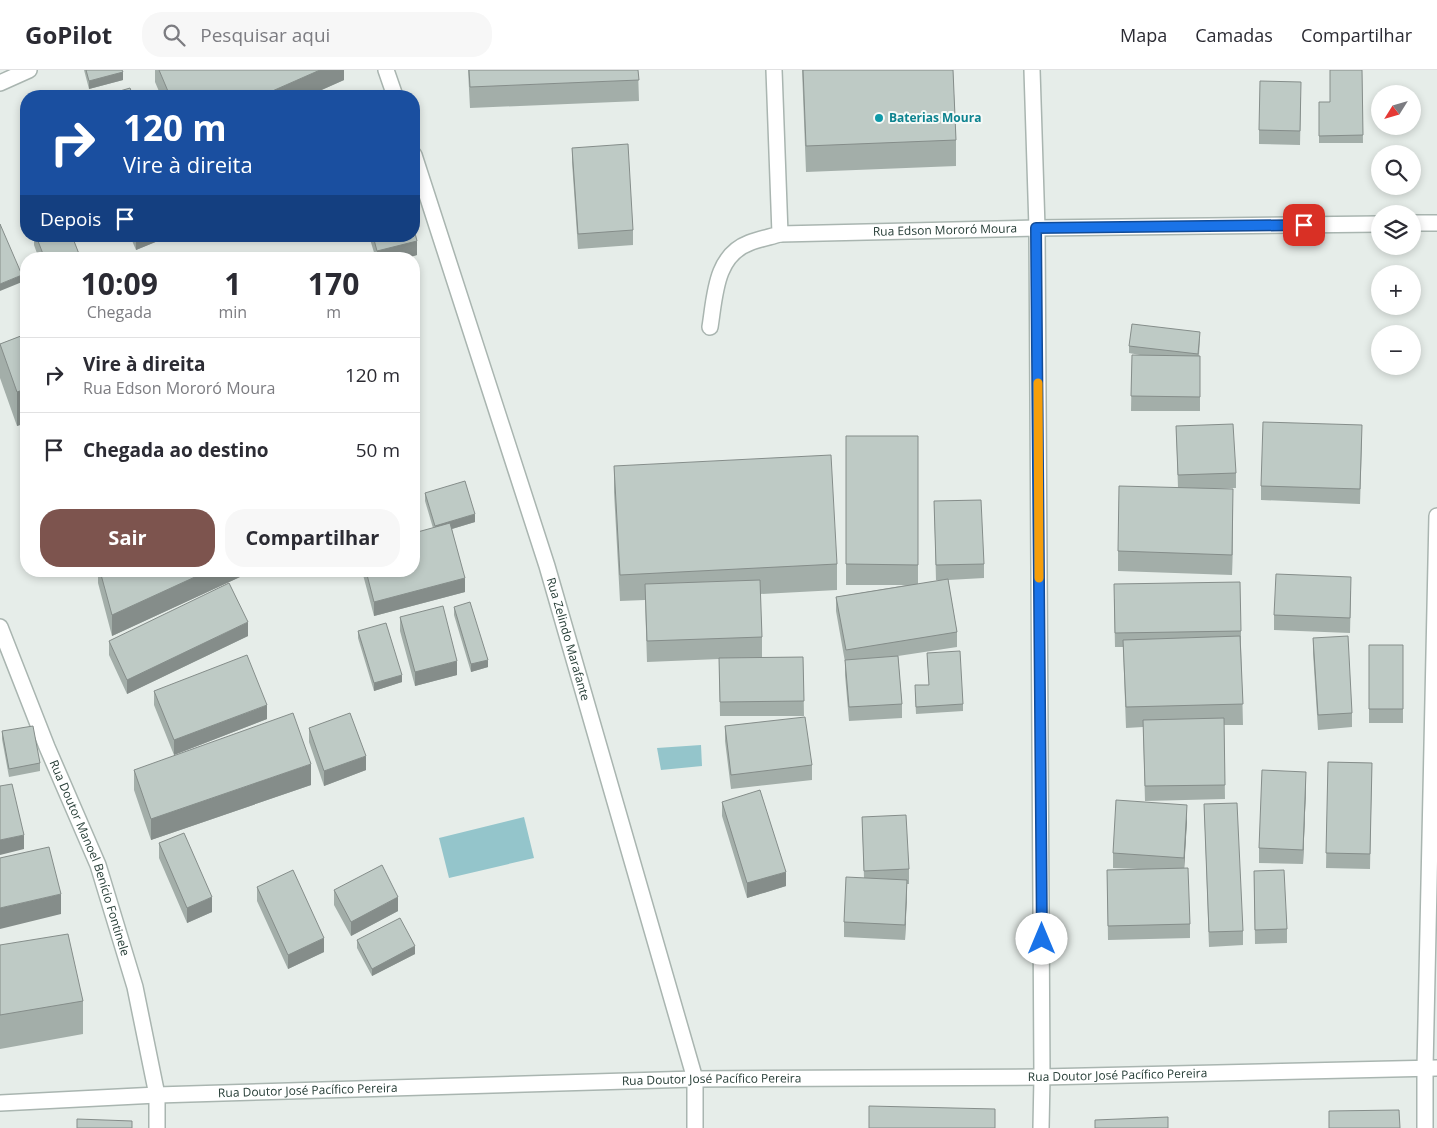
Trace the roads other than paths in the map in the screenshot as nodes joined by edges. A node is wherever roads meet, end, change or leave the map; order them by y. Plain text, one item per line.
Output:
1 (29, 70) edge
2 (386, 70) edge
3 (774, 70) edge
4 (1032, 70) edge
5 (0, 83) edge
6 (393, 90) edge
7 (420, 174) edge
8 (1421, 223) edge
9 (1437, 223) edge
10 (1371, 224) edge
11 (1036, 228) junction
12 (780, 234) junction
13 (710, 327) dead end
14 (1437, 516) edge
15 (0, 627) edge
16 (1431, 1068) edge
17 (1042, 1077) junction
18 (695, 1079) junction
19 (157, 1095) junction
20 (0, 1103) edge
21 (157, 1128) edge
22 (695, 1128) edge
23 (1041, 1128) edge
24 (1425, 1128) edge

1 - 5 street
2 - 6 street
3 - 12 street
4 - 11 street
7 - 18 street, Rua Zelindo Marafante
8 - 9 street
10 - 11 street, Rua Edson Mororó Moura
11 - 12 street, Rua Edson Mororó Moura
11 - 17 street
12 - 13 street, Rua Edson Mororó Moura
14 - 16 street
15 - 19 street, Rua Doutor Manoel Benício Fontinele
16 - 17 street, Rua Doutor José Pacífico Pereira
16 - 24 street
17 - 18 street, Rua Doutor José Pacífico Pereira
17 - 23 street
18 - 19 street, Rua Doutor José Pacífico Pereira
18 - 22 street, Rua Zelindo Marafante
19 - 20 street, Rua Doutor José Pacífico Pereira
19 - 21 street, Rua Doutor Manoel Benício Fontinele

